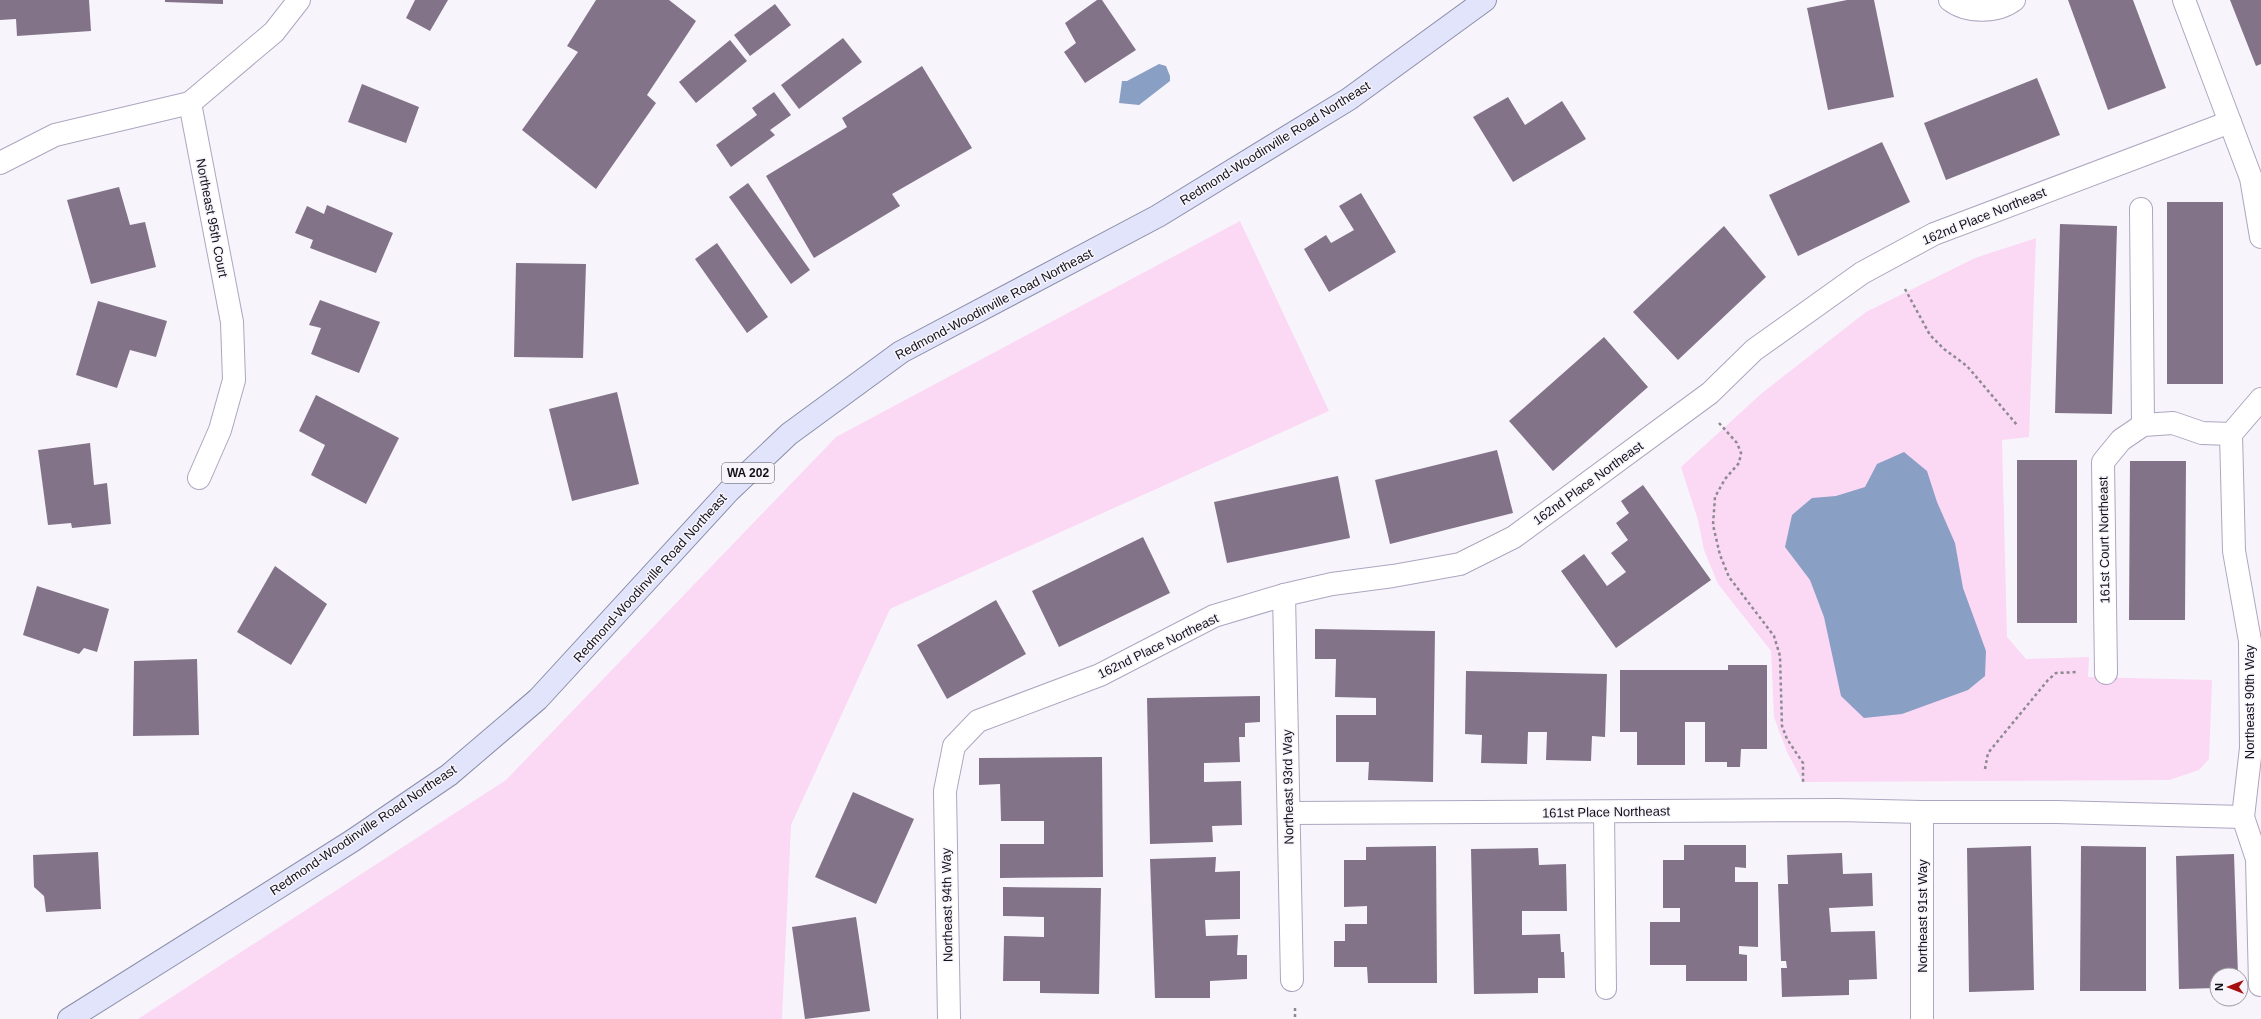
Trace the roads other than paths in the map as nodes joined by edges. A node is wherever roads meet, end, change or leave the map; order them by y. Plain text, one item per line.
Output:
1 (299, 0) edge
2 (1484, 0) edge
3 (1950, 0) edge
4 (2014, 0) edge
5 (2184, 0) edge
6 (190, 103) junction
7 (2230, 122) junction
8 (0, 163) edge
9 (2141, 209) dead end
10 (2261, 237) edge
11 (2261, 399) edge
12 (2143, 425) junction
13 (2231, 434) junction
14 (199, 478) dead end
15 (1284, 595) junction
16 (2106, 669) road end
17 (945, 791) joint
18 (1604, 812) junction
19 (1922, 812) junction
20 (1289, 813) junction
21 (2243, 817) junction
22 (1292, 980) dead end
23 (2260, 985) dead end
24 (1606, 989) dead end
25 (69, 1019) edge
26 (949, 1019) edge
27 (1922, 1019) edge

1 - 6 street
2 - 25 main road, Redmond-Woodinville Road Northeast / WA 202
3 - 4 street
5 - 7 street
6 - 8 street
6 - 14 street, Northeast 95th Court
7 - 10 street
7 - 15 street, 162nd Place Northeast
9 - 12 street
11 - 13 street
12 - 13 street
12 - 16 street, 161st Court Northeast
13 - 21 street, Northeast 90th Way
15 - 17 street, 162nd Place Northeast
15 - 20 street, Northeast 93rd Way
17 - 26 street, Northeast 94th Way
18 - 19 street, 161st Place Northeast
18 - 20 street, 161st Place Northeast
18 - 24 lane
19 - 21 street
19 - 27 street, Northeast 91st Way
20 - 22 street, Northeast 93rd Way
21 - 23 street

